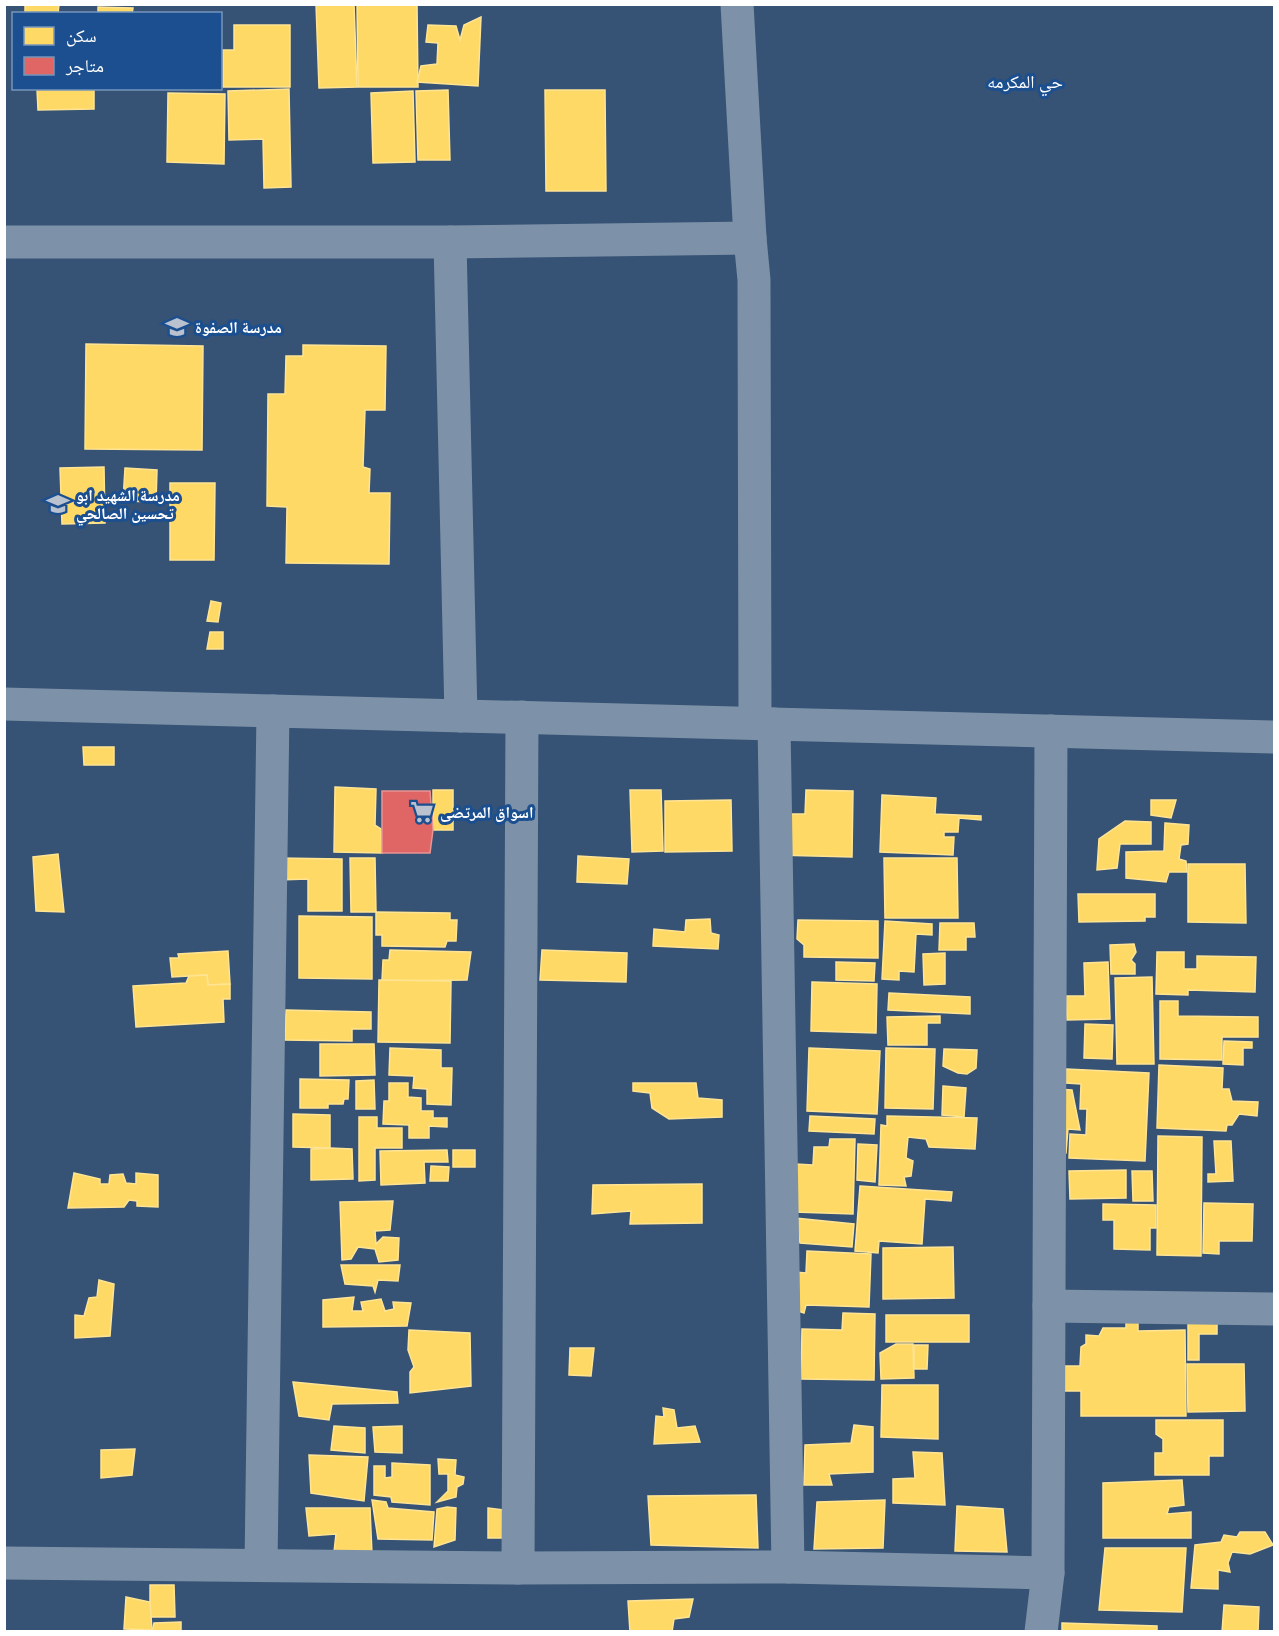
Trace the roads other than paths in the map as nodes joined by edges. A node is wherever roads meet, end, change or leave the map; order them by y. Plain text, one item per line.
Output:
1 (737, 4) edge
2 (750, 238) junction
3 (4, 242) edge
4 (450, 242) junction
5 (4, 704) edge
6 (273, 711) junction
7 (461, 716) junction
8 (522, 717) junction
9 (765, 723) junction
10 (1051, 731) junction
11 (1275, 737) edge
12 (1049, 1306) junction
13 (1275, 1309) edge
14 (4, 1563) edge
15 (261, 1565) junction
16 (788, 1567) junction
17 (518, 1568) junction
18 (1048, 1573) junction
19 (1041, 1632) edge

1 - 2 street
2 - 4 street
2 - 9 street
3 - 4 street
4 - 7 street
5 - 6 street
6 - 7 street
6 - 15 street
7 - 8 street
8 - 9 street
8 - 17 street
9 - 10 street
9 - 16 street
10 - 11 street
10 - 12 street
12 - 13 street
12 - 18 street
14 - 15 street
15 - 17 street
16 - 17 street
16 - 18 street
18 - 19 street

